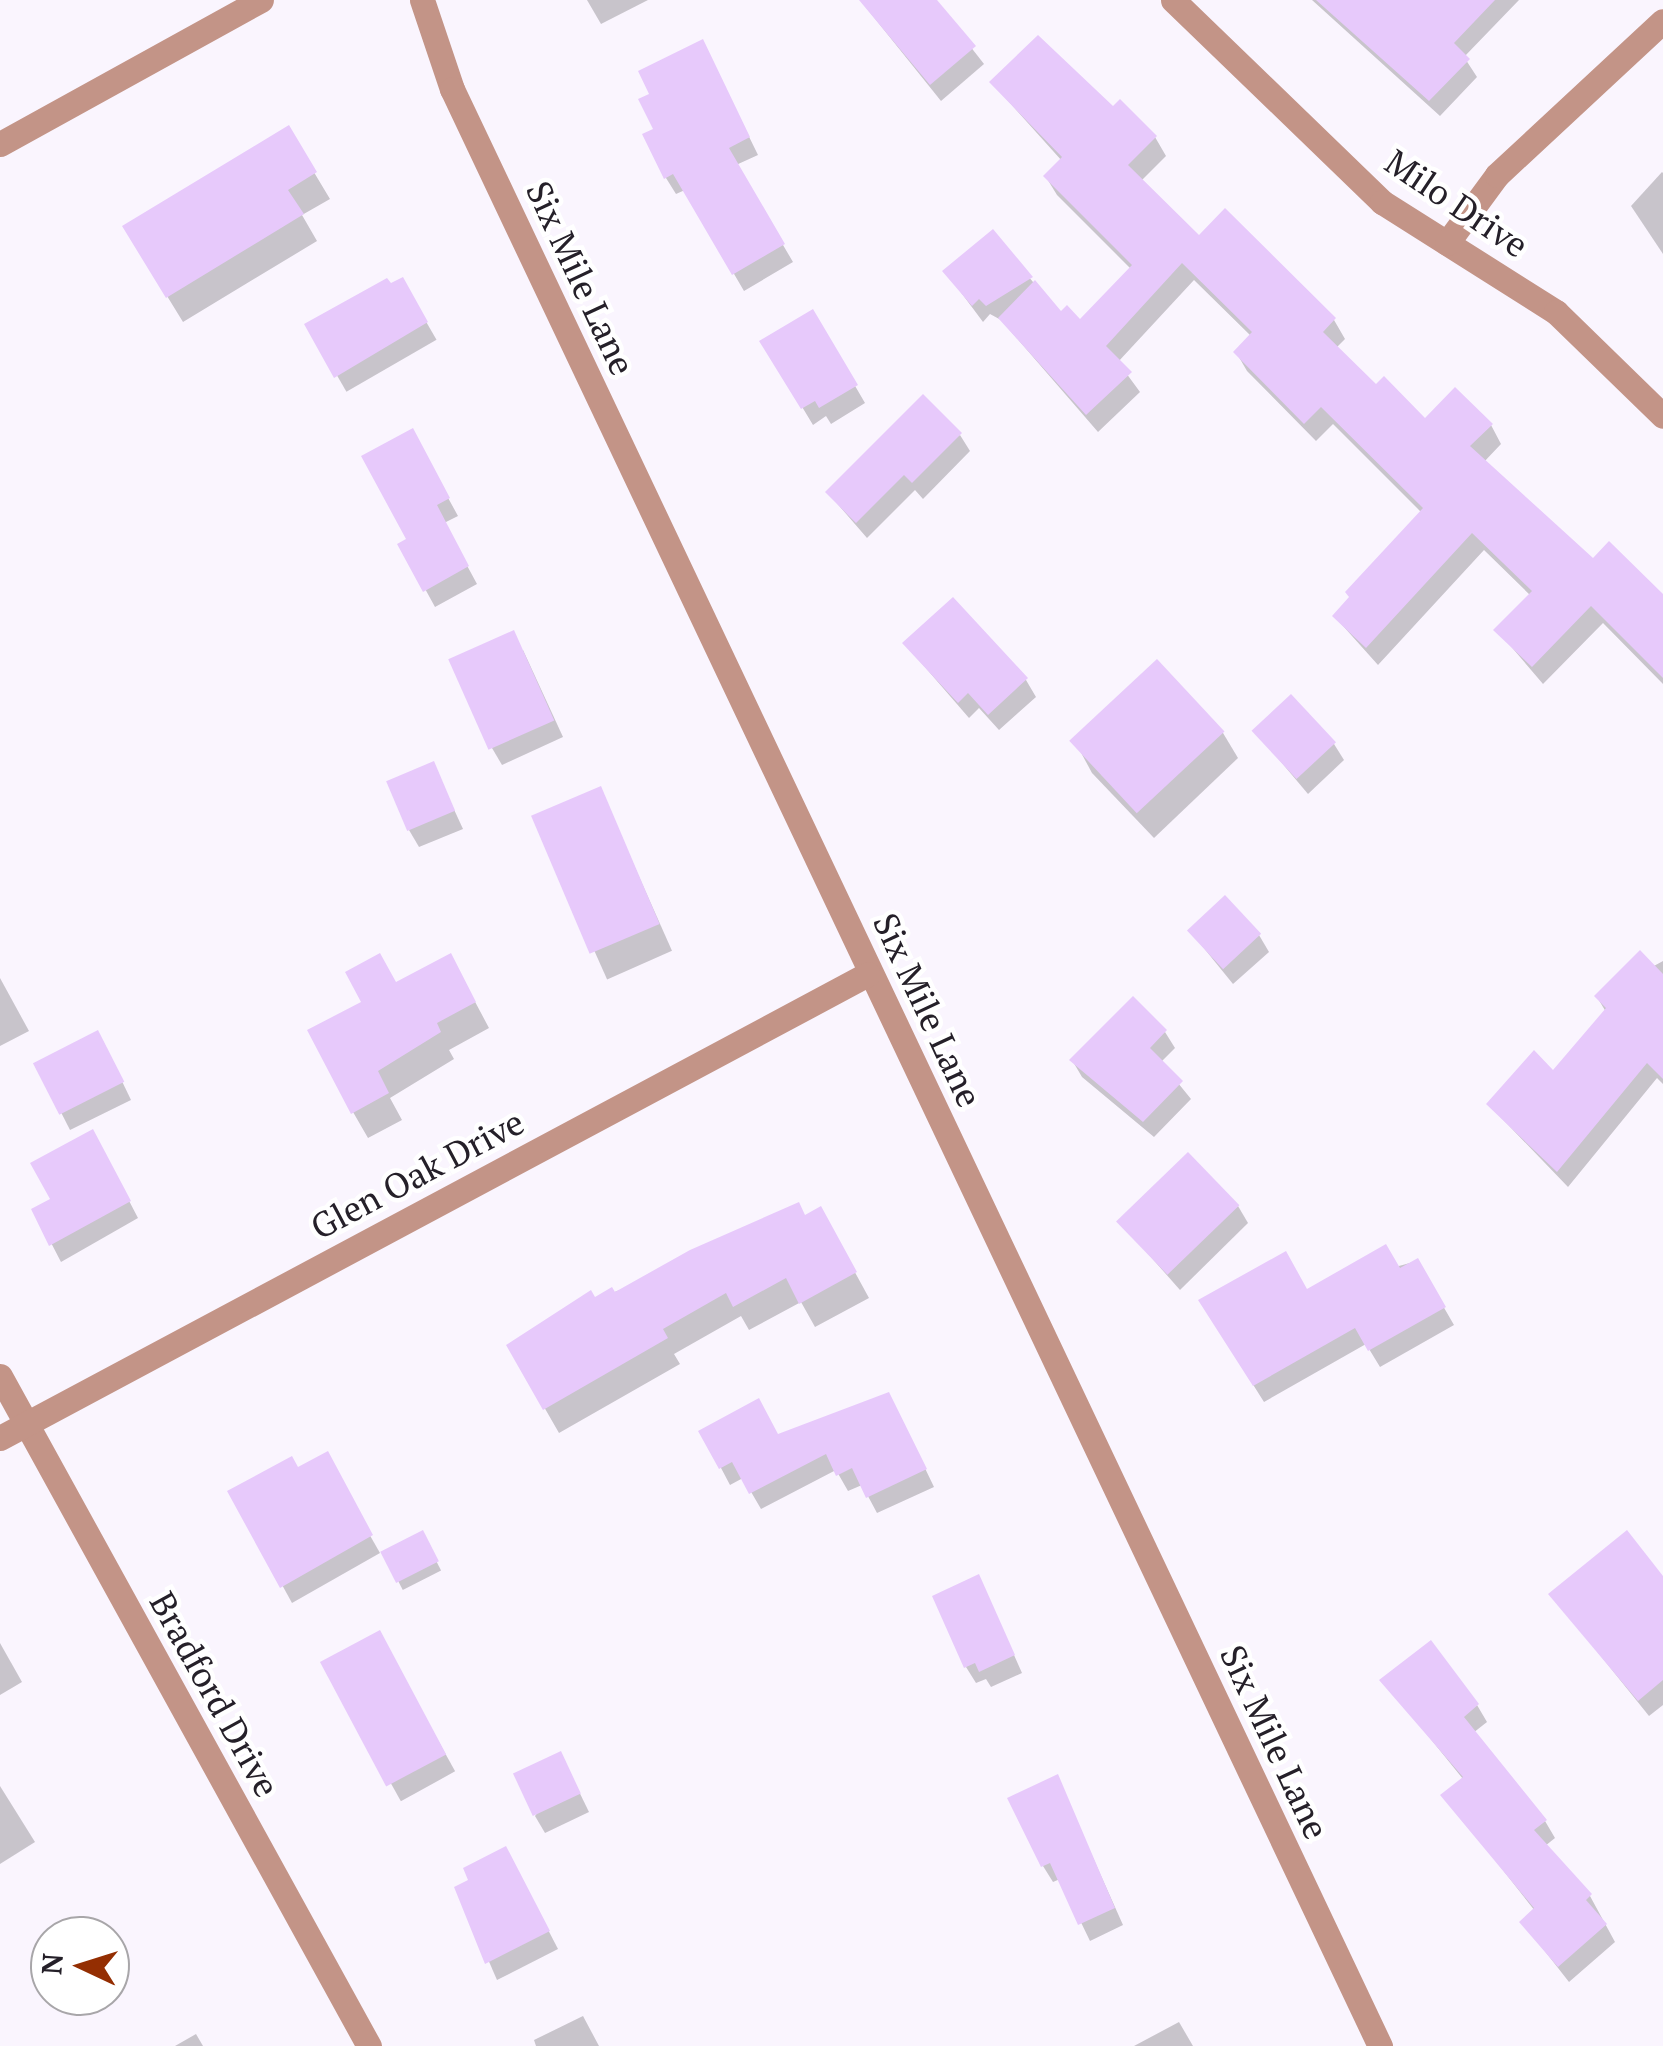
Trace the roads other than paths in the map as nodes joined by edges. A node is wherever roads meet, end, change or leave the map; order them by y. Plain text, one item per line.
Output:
1 (261, 0) edge
2 (422, 0) edge
3 (1173, 0) edge
4 (1663, 21) edge
5 (0, 144) edge
6 (1447, 243) junction
7 (1663, 416) edge
8 (868, 974) junction
9 (0, 1376) edge
10 (26, 1424) junction
11 (0, 1438) edge
12 (370, 2046) edge
13 (1380, 2046) edge

1 - 5 street
2 - 8 street, Six Mile Lane
3 - 6 street, Milo Drive
4 - 6 street
6 - 7 street, Milo Drive
8 - 10 street, Glen Oak Drive
8 - 13 street, Six Mile Lane
9 - 10 street, Bradford Drive
10 - 11 street, Glen Oak Drive
10 - 12 street, Bradford Drive

